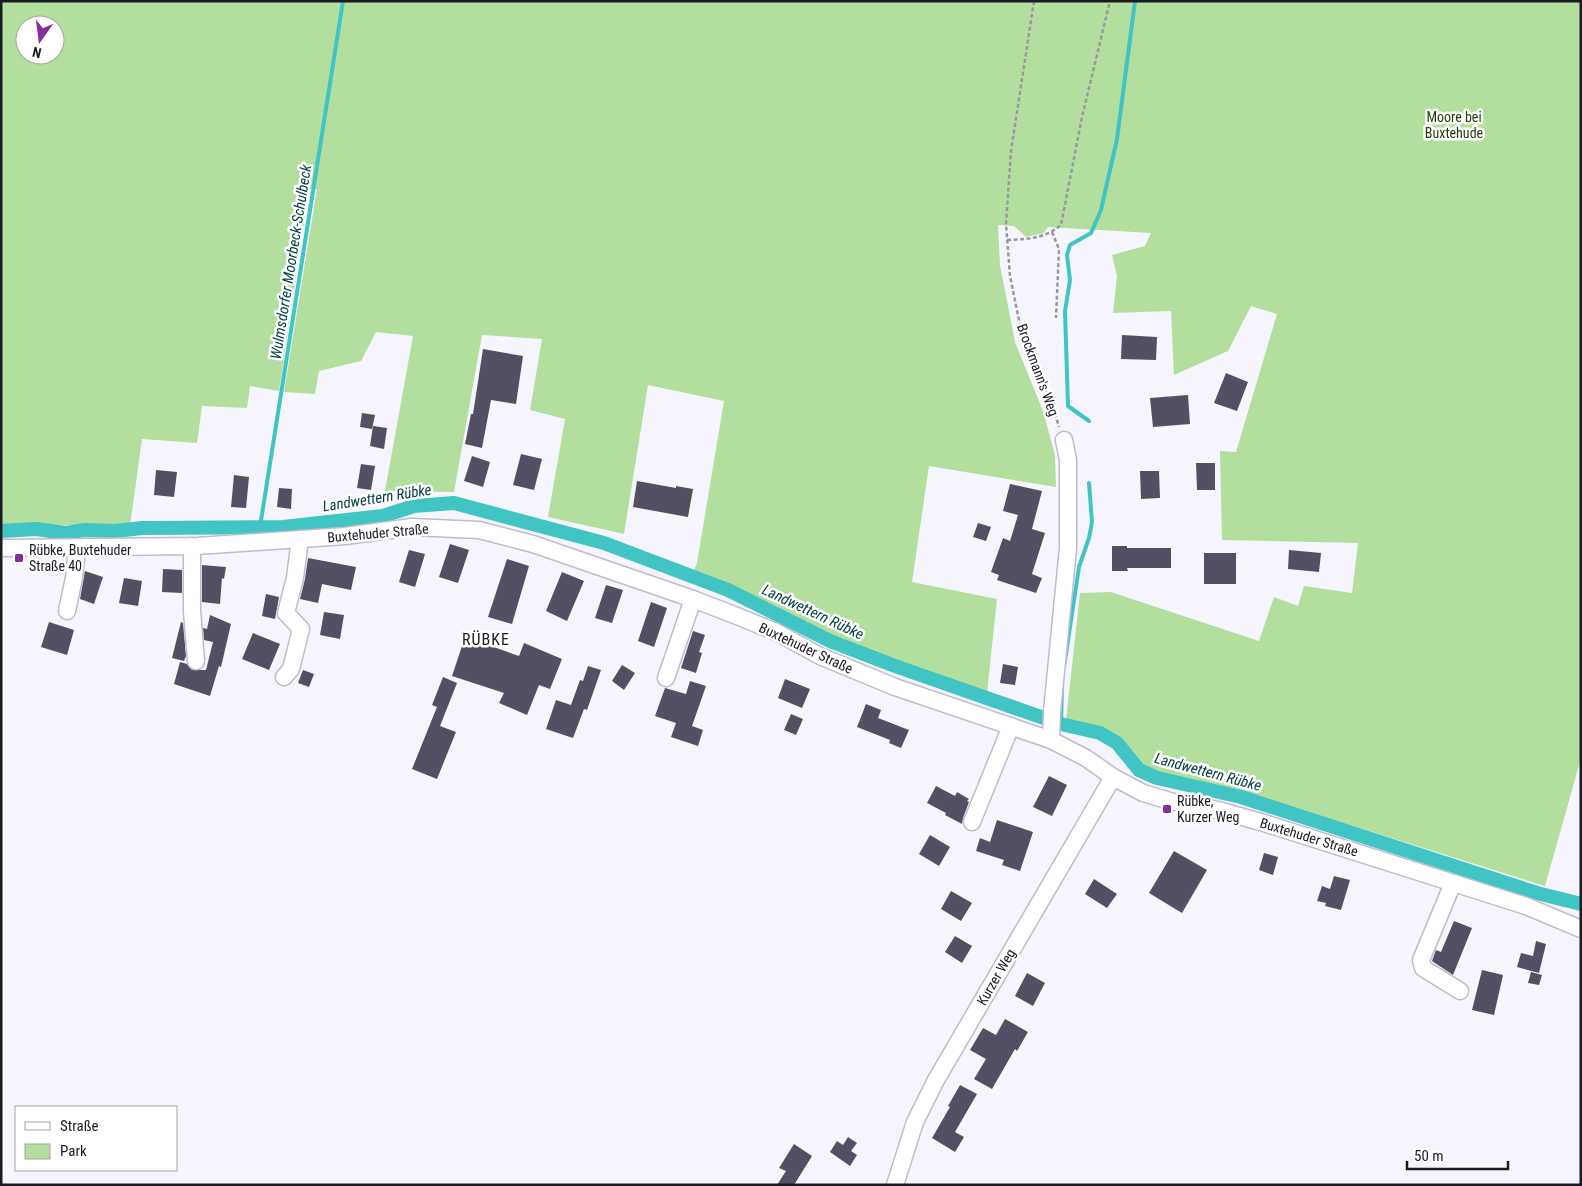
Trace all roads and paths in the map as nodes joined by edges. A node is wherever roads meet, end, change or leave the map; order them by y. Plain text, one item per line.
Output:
1 (1034, 1) edge
2 (1110, 1) edge
3 (1052, 232) junction
4 (1007, 240) junction
5 (1056, 318) dead end
6 (1064, 440) joint
7 (300, 539) junction
8 (192, 546) junction
9 (1, 548) edge
10 (77, 548) junction
11 (693, 599) junction
12 (67, 611) dead end
13 (196, 661) dead end
14 (284, 677) dead end
15 (666, 678) dead end
16 (1011, 726) junction
17 (1051, 734) junction
18 (1113, 777) junction
19 (972, 822) dead end
20 (1453, 883) junction
21 (1581, 929) edge
22 (1460, 991) dead end
23 (895, 1185) edge

1 - 4 path, Brockmann's Weg
2 - 3 path
3 - 4 path
3 - 5 path
4 - 6 path, Brockmann's Weg
6 - 17 street
7 - 8 street, Buxtehuder Straße
7 - 11 street, Buxtehuder Straße
7 - 14 street
8 - 10 street, Buxtehuder Straße
8 - 13 street
9 - 10 street, Buxtehuder Straße
10 - 12 street
11 - 15 street
11 - 16 street, Buxtehuder Straße
16 - 17 street, Buxtehuder Straße
16 - 19 street
17 - 18 street, Buxtehuder Straße
18 - 20 street, Buxtehuder Straße
18 - 23 street, Kurzer Weg
20 - 21 street, Buxtehuder Straße
20 - 22 street

